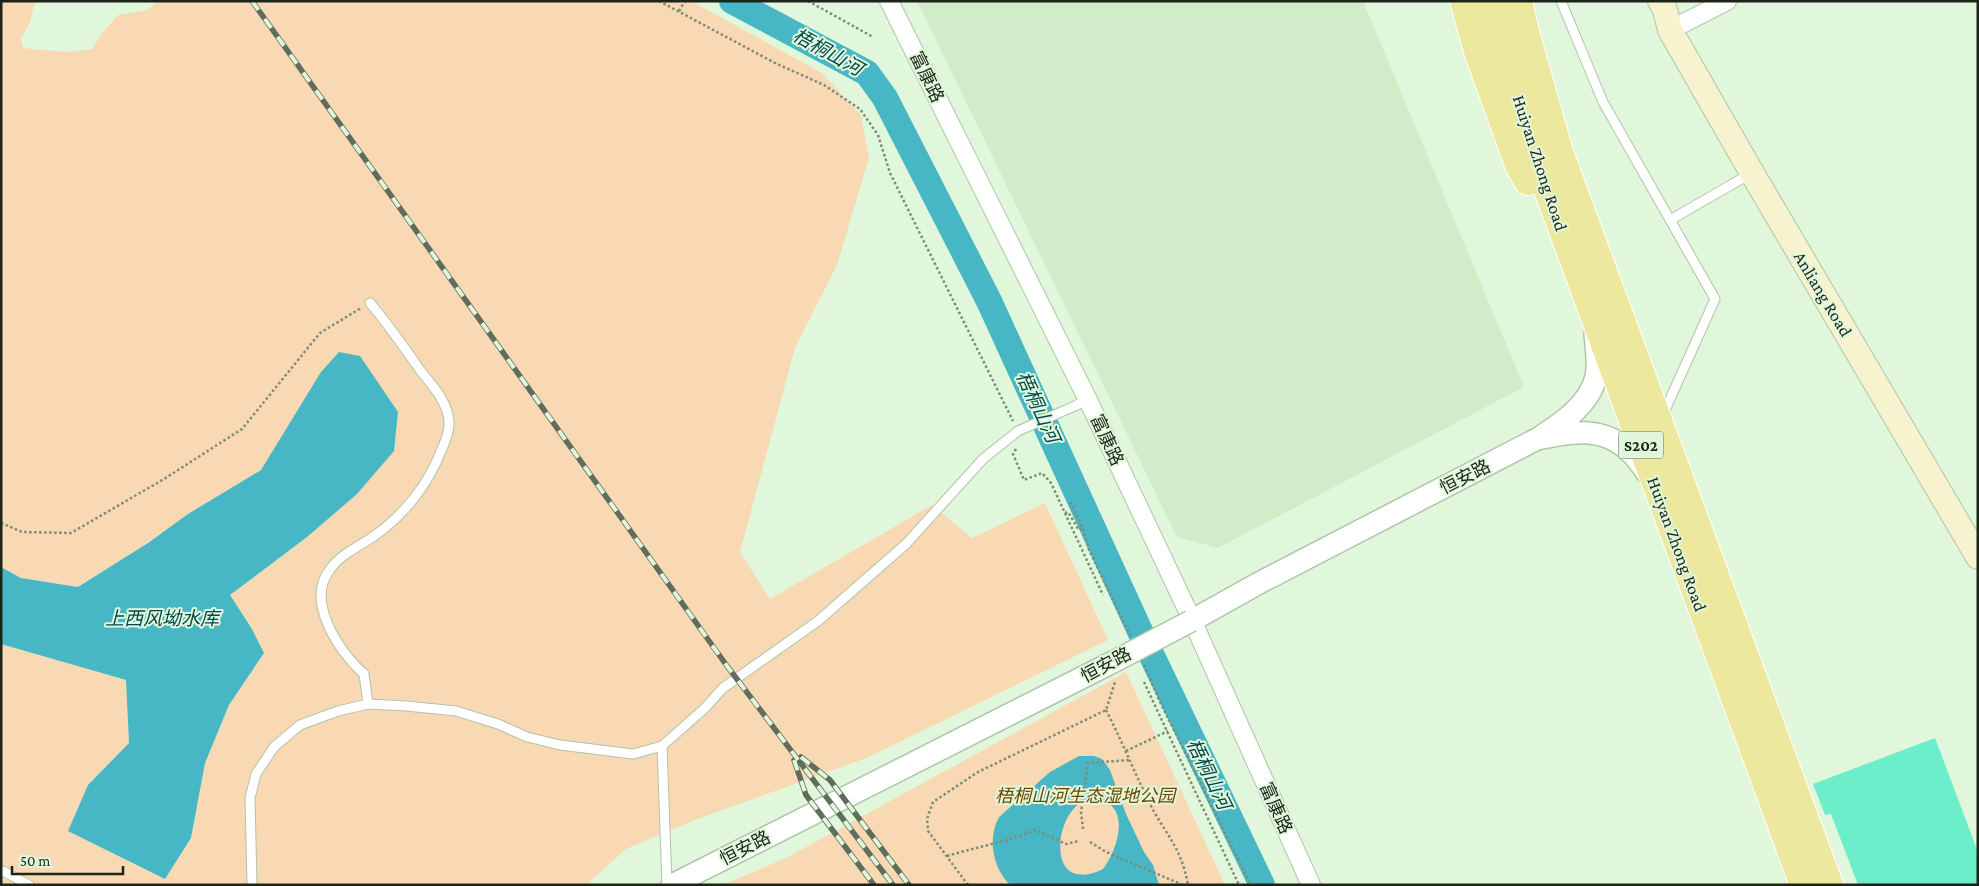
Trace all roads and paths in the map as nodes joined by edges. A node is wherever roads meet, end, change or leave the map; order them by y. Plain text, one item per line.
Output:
1 (659, 1) edge
2 (685, 1) edge
3 (808, 1) edge
4 (889, 1) edge
5 (1464, 1) edge
6 (1492, 1) edge
7 (1518, 1) edge
8 (1536, 1) edge
9 (1561, 1) edge
10 (1644, 1) edge
11 (1660, 1) edge
12 (1727, 1) edge
13 (679, 12) junction
14 (1670, 30) junction
15 (872, 37) dead end
16 (1560, 152) junction
17 (1752, 173) junction
18 (1670, 220) junction
19 (1583, 288) junction
20 (370, 302) joint
21 (1594, 316) junction
22 (1082, 401) junction
23 (1659, 424) junction
24 (1022, 429) junction
25 (1537, 439) junction
26 (1013, 454) dead end
27 (1655, 482) junction
28 (1070, 502) dead end
29 (1065, 513) junction
30 (1, 523) edge
31 (1083, 528) junction
32 (1978, 557) edge
33 (1103, 595) dead end
34 (1191, 620) junction
35 (1130, 635) dead end
36 (1142, 661) dead end
37 (1113, 662) junction
38 (1144, 682) dead end
39 (368, 704) junction
40 (1161, 704) junction
41 (1106, 710) junction
42 (1158, 710) junction
43 (1168, 731) junction
44 (662, 746) junction
45 (1126, 751) junction
46 (1130, 760) junction
47 (1083, 829) dead end
48 (1079, 841) dead end
49 (1090, 842) dead end
50 (947, 856) junction
51 (2, 871) dead end
52 (29, 885) edge
53 (252, 885) edge
54 (667, 885) edge
55 (672, 885) edge
56 (968, 885) edge
57 (1183, 885) edge
58 (1188, 885) edge
59 (1239, 885) edge
60 (1251, 885) edge
61 (1311, 885) edge
62 (1804, 885) edge
63 (1829, 885) edge

1 - 13 path
2 - 13 path
3 - 15 path
4 - 22 street, 富康路
5 - 19 main road
6 - 19 main road, Huiyan Zhong Road / S202
7 - 16 main road, Huiyan Zhong Road / S202
8 - 16 main road
9 - 18 lane
10 - 14 main road, Anliang Road
11 - 14 main road, Anliang Road
12 - 14 street
13 - 24 path
14 - 17 main road, Anliang Road
16 - 23 main road, Huiyan Zhong Road / S202
17 - 18 lane
17 - 32 main road, Anliang Road
18 - 23 lane
19 - 21 main road, Huiyan Zhong Road / S202
20 - 30 path
20 - 39 lane
21 - 25 street
21 - 27 main road, Huiyan Zhong Road / S202
22 - 24 lane
22 - 34 street, 富康路
23 - 63 main road, Huiyan Zhong Road / S202
24 - 44 lane
25 - 27 street
25 - 34 street, 恒安路
26 - 29 path
27 - 62 main road, Huiyan Zhong Road / S202
28 - 31 path
29 - 31 path
29 - 33 path
31 - 35 path
34 - 37 street, 恒安路, bridge
34 - 61 street, 富康路
36 - 40 path
37 - 41 path
37 - 55 street, 恒安路
38 - 42 path
39 - 44 lane
39 - 53 lane
40 - 42 path
40 - 60 path
41 - 45 path
41 - 50 path
42 - 43 path
43 - 45 path
43 - 59 path
44 - 54 lane
45 - 46 path
46 - 47 path
46 - 58 path
48 - 50 path
49 - 57 path
50 - 56 path
51 - 52 lane

